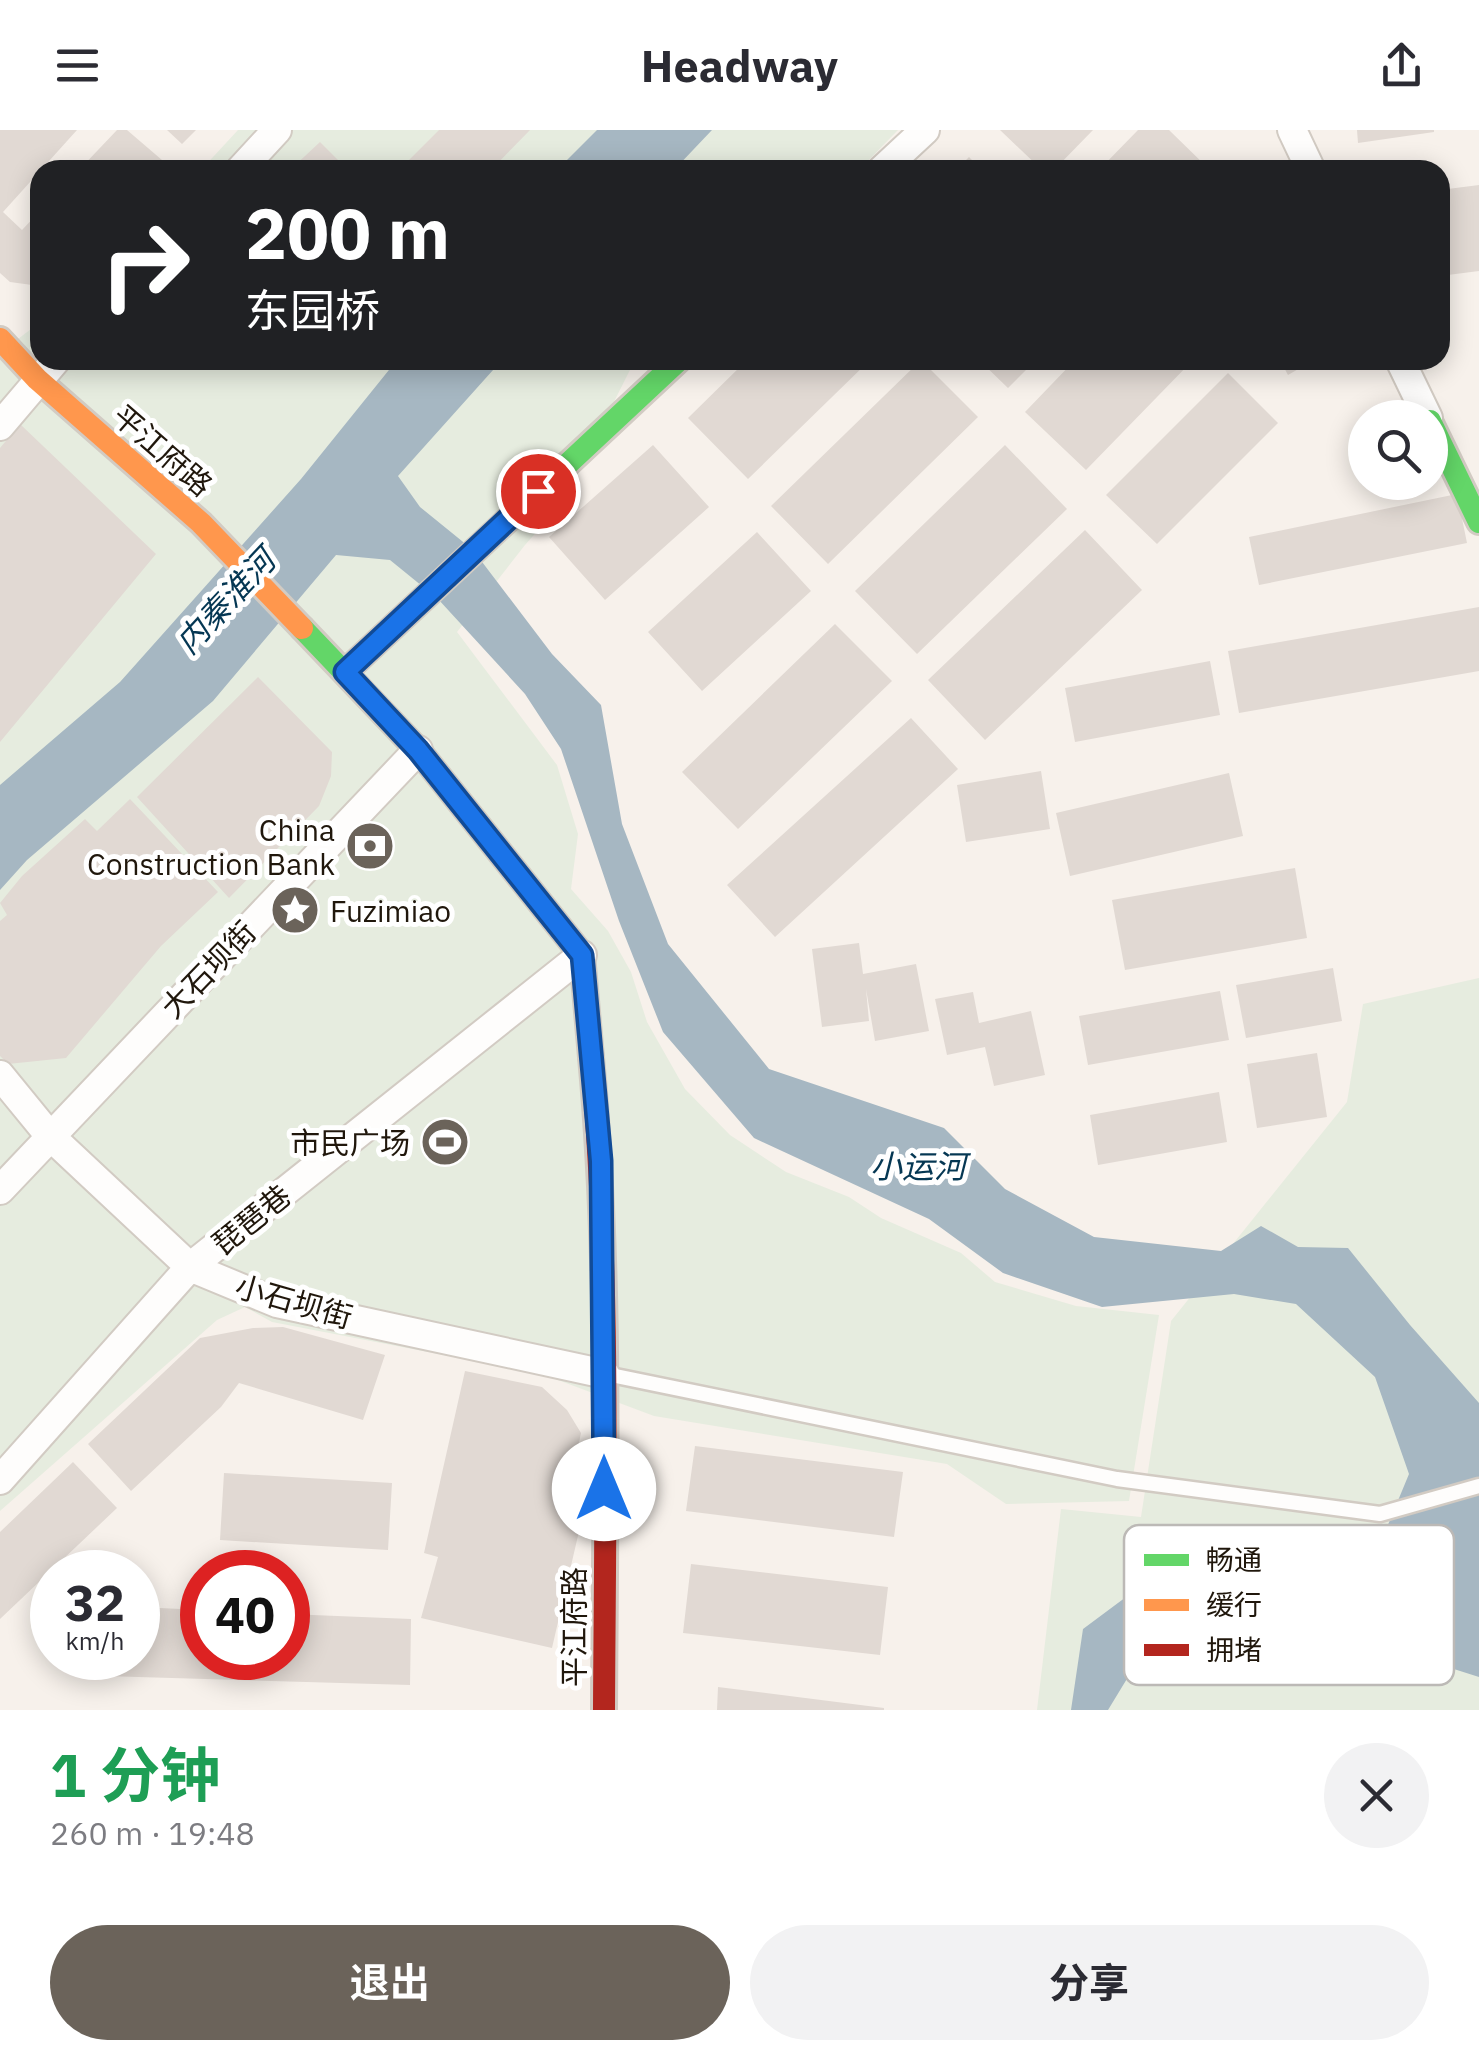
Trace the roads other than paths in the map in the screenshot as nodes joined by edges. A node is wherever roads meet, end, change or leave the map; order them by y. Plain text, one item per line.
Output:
1 (277, 130) edge
2 (925, 130) edge
3 (1292, 130) edge
4 (249, 160) edge
5 (893, 160) edge
6 (1306, 160) edge
7 (0, 340) edge
8 (30, 359) edge
9 (47, 370) edge
10 (668, 370) edge
11 (1405, 370) edge
12 (1420, 400) edge
13 (0, 426) edge
14 (1448, 458) edge
15 (1479, 522) edge
16 (345, 672) junction
17 (418, 750) junction
18 (582, 955) junction
19 (0, 1075) edge
20 (49, 1136) junction
21 (0, 1190) edge
22 (190, 1267) junction
23 (605, 1374) junction
24 (0, 1480) edge
25 (1479, 1486) edge
26 (604, 1710) edge

1 - 4 street
2 - 5 street
3 - 6 street
7 - 8 street, 平江府路
9 - 13 street
9 - 16 street, 平江府路
10 - 16 street
11 - 12 street
14 - 15 street
16 - 17 street
17 - 18 street
17 - 20 street, 大石坝街
18 - 22 street, 琵琶巷
18 - 23 street, 平江府路
19 - 20 street, 小石坝街
20 - 21 street, 大石坝街
20 - 22 street, 小石坝街
22 - 23 street, 小石坝街
22 - 24 street, 琵琶巷
23 - 25 lane
23 - 26 street, 平江府路

